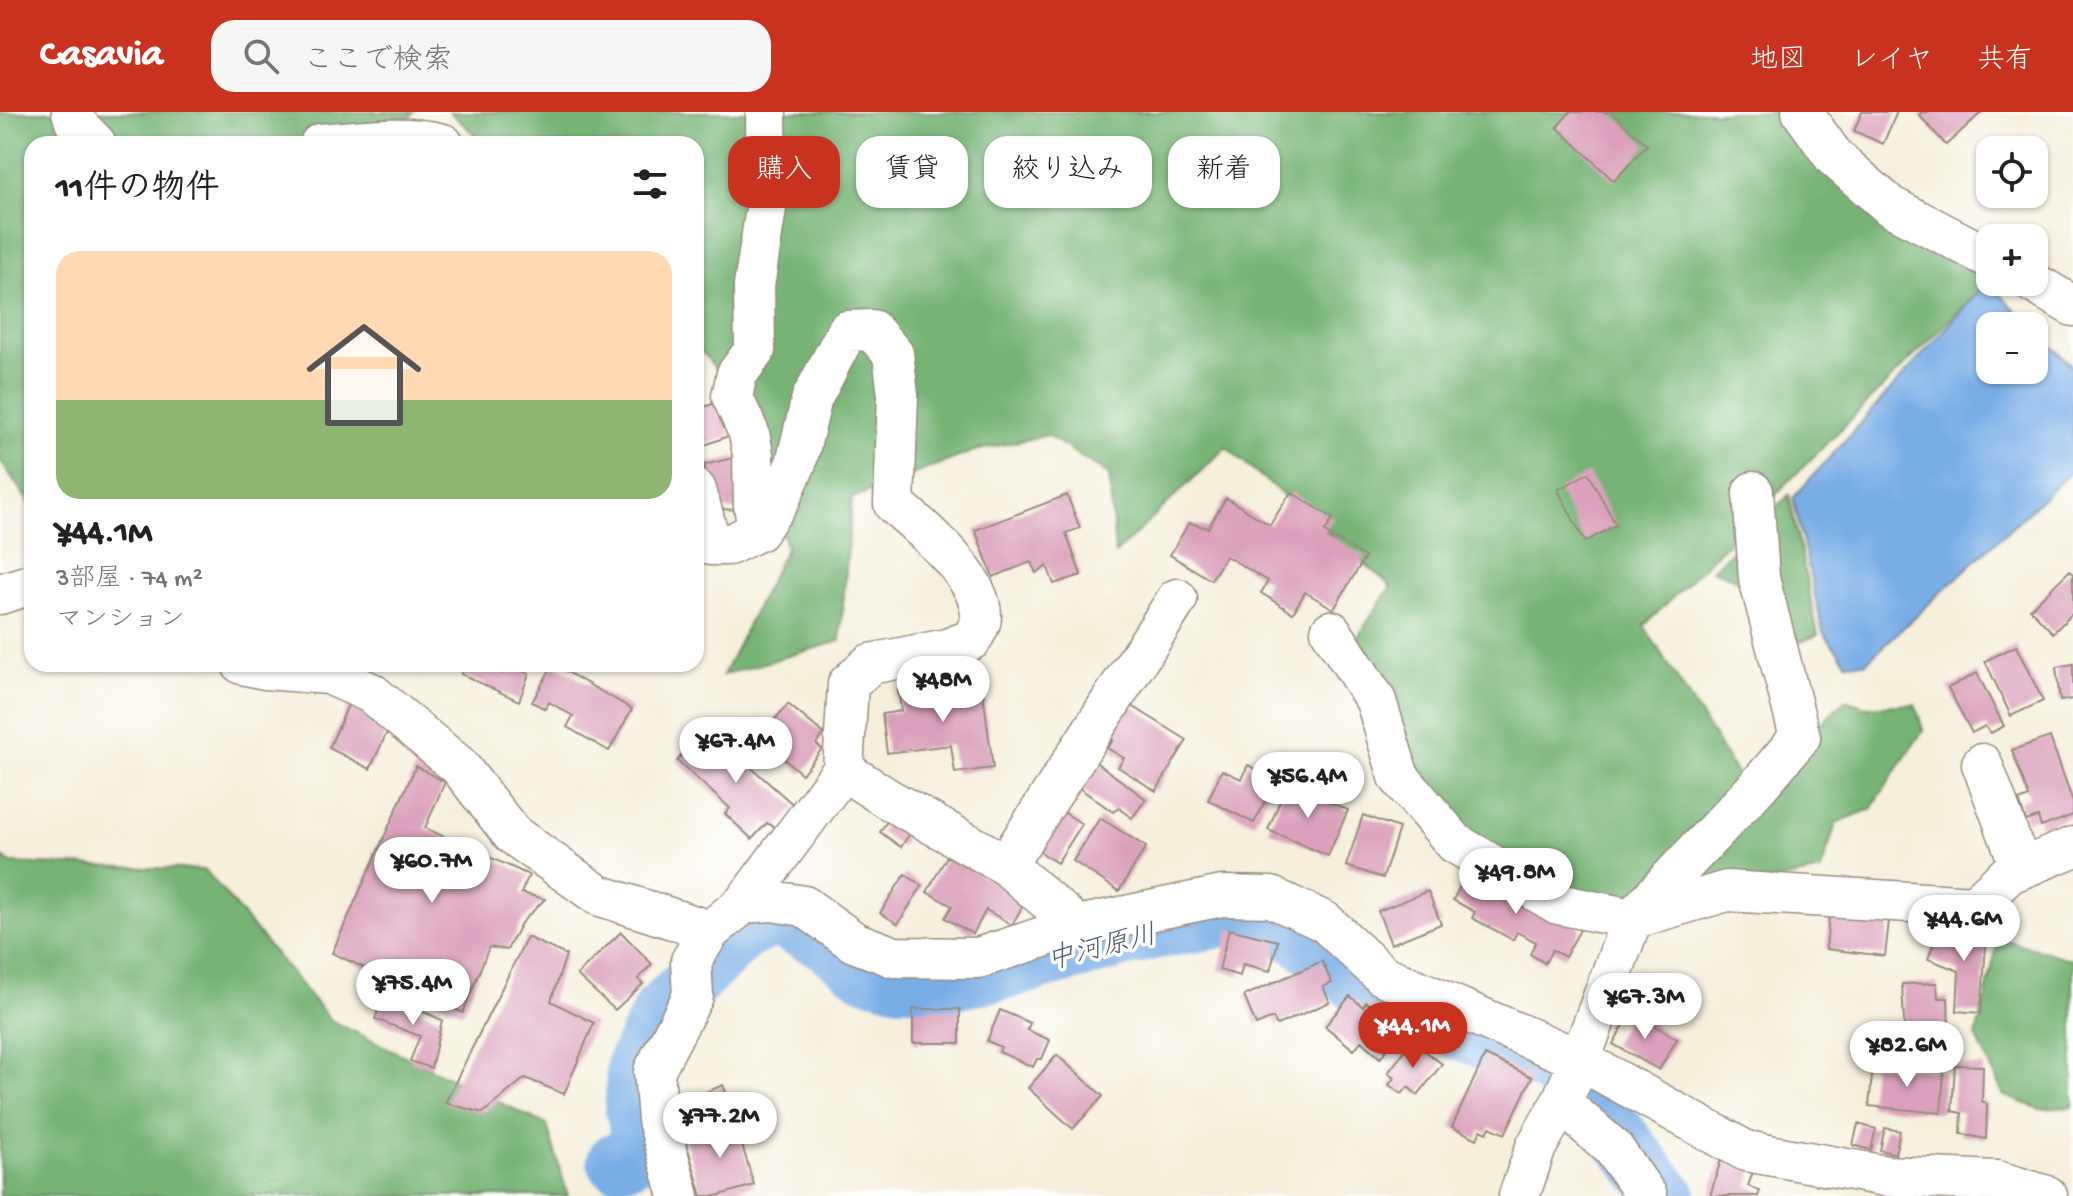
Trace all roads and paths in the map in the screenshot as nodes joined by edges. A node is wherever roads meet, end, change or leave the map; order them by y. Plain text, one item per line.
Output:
1 (72, 112) edge
2 (766, 112) edge
3 (1802, 112) edge
4 (88, 136) edge
5 (1976, 251) edge
6 (2048, 291) edge
7 (2073, 306) edge
8 (1753, 492) dead end
9 (704, 519) edge
10 (758, 531) junction
11 (24, 586) edge
12 (0, 594) edge
13 (1177, 599) dead end
14 (1331, 631) dead end
15 (303, 672) edge
16 (1982, 764) dead end
17 (843, 770) junction
18 (2073, 847) edge
19 (1006, 865) junction
20 (2021, 868) junction
21 (744, 903) junction
22 (1632, 919) junction
23 (1077, 926) junction
24 (710, 931) junction
25 (1580, 1060) junction
26 (1561, 1103) junction
27 (679, 1196) edge
28 (1519, 1196) edge
29 (1647, 1196) edge
30 (2047, 1196) edge

1 - 4 street
2 - 10 street
3 - 5 street
6 - 7 street
8 - 22 street
9 - 10 street
10 - 17 street
11 - 12 street
13 - 19 street
14 - 22 street
15 - 24 street
16 - 20 street
17 - 19 street
17 - 21 street
18 - 20 street
19 - 23 street
20 - 22 street
21 - 23 street
21 - 24 street
22 - 25 street
23 - 25 street
24 - 27 street
25 - 26 street
25 - 30 street
26 - 28 street
26 - 29 street

